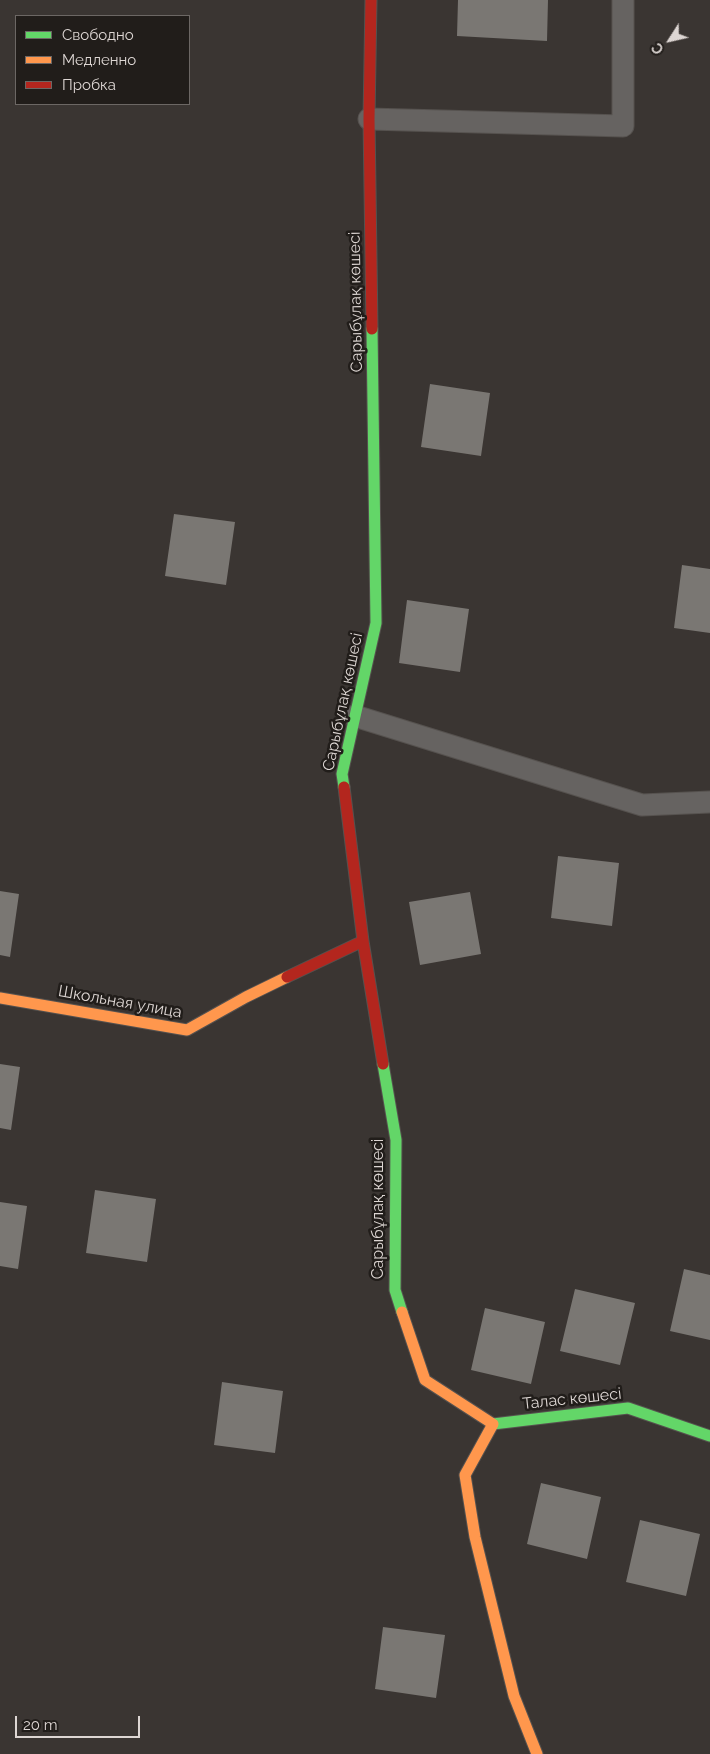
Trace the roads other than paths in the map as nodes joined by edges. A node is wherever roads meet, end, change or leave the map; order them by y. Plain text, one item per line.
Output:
1 (372, 0) edge
2 (623, 0) edge
3 (369, 119) junction
4 (355, 716) junction
5 (710, 802) edge
6 (364, 941) junction
7 (0, 998) edge
8 (493, 1424) junction
9 (710, 1436) edge
10 (537, 1754) edge

1 - 3 street, Сарыбұлақ көшесі
2 - 3 lane
3 - 4 street, Сарыбұлақ көшесі
4 - 5 lane
4 - 6 street, Сарыбұлақ көшесі
6 - 7 street, Школьная улица
6 - 8 street, Сарыбұлақ көшесі
8 - 9 street, Талас көшесі
8 - 10 street

